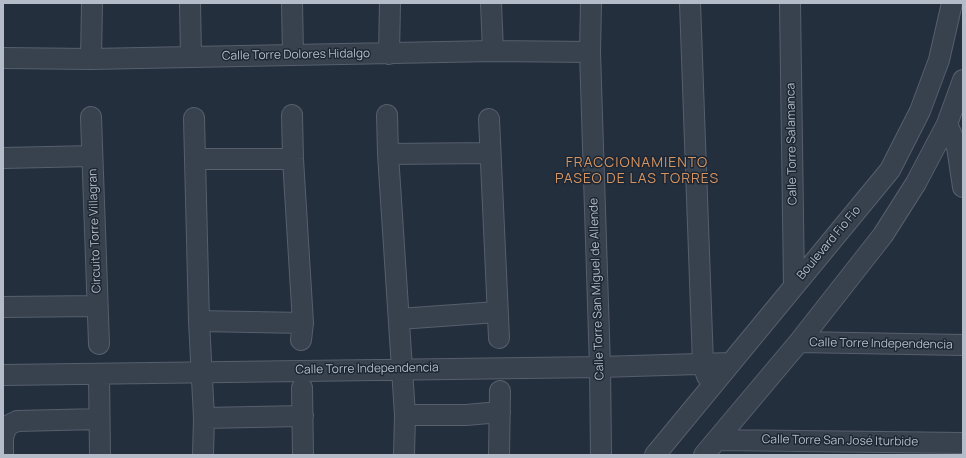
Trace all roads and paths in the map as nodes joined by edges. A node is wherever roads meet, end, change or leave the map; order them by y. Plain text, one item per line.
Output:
1 (92, 3) edge
2 (190, 3) edge
3 (292, 3) edge
4 (390, 3) edge
5 (491, 3) edge
6 (591, 3) edge
7 (690, 3) edge
8 (790, 3) edge
9 (952, 3) edge
10 (493, 51) junction
11 (590, 52) junction
12 (293, 54) junction
13 (389, 54) junction
14 (190, 56) junction
15 (3, 58) edge
16 (91, 59) junction
17 (963, 80) edge
18 (292, 115) dead end
19 (387, 115) dead end
20 (91, 117) dead end
21 (194, 118) dead end
22 (489, 119) dead end
23 (947, 124) junction
24 (490, 153) junction
25 (388, 154) junction
26 (92, 156) junction
27 (3, 158) edge
28 (196, 159) junction
29 (293, 159) junction
30 (963, 187) edge
31 (794, 285) junction
32 (97, 306) junction
33 (3, 307) edge
34 (497, 312) junction
35 (399, 319) junction
36 (199, 321) junction
37 (499, 338) dead end
38 (799, 342) junction
39 (99, 344) dead end
40 (963, 345) edge
41 (731, 363) junction
42 (702, 364) junction
43 (600, 367) junction
44 (403, 369) junction
45 (202, 372) junction
46 (3, 375) edge
47 (99, 375) junction
48 (711, 387) junction
49 (302, 388) dead end
50 (500, 391) dead end
51 (500, 412) junction
52 (405, 415) junction
53 (303, 416) junction
54 (204, 418) junction
55 (99, 419) junction
56 (3, 437) edge
57 (717, 440) junction
58 (963, 443) edge
59 (3, 455) edge
60 (100, 455) edge
61 (203, 455) edge
62 (303, 455) edge
63 (404, 455) edge
64 (499, 455) edge
65 (601, 455) edge
66 (655, 455) edge
67 (704, 455) edge

1 - 16 street
2 - 14 street
3 - 12 street
4 - 13 street
5 - 10 street
6 - 11 street, Calle Torre San Miguel de Allende
7 - 42 street
8 - 31 street, Calle Torre Salamanca
9 - 31 street, Boulevard Fio Fio
10 - 11 street, Calle Torre Dolores Hidalgo
10 - 13 street, Calle Torre Dolores Hidalgo
11 - 43 street, Calle Torre San Miguel de Allende
12 - 13 street, Calle Torre Dolores Hidalgo
12 - 14 street, Calle Torre Dolores Hidalgo
14 - 16 street, Calle Torre Dolores Hidalgo
15 - 16 street, Calle Torre Dolores Hidalgo
17 - 23 street
18 - 29 street
19 - 25 street
20 - 26 street, Circuito Torre Villagran
21 - 28 street
22 - 24 street
23 - 30 street
23 - 38 street
24 - 25 street
24 - 34 street
25 - 35 street
26 - 27 street, Circuito Torre Villagran
26 - 32 street, Circuito Torre Villagran
28 - 29 street
28 - 36 street
29 - 36 street
31 - 41 street, Boulevard Fio Fio
32 - 33 street, Circuito Torre Villagran
32 - 39 street, Circuito Torre Villagran
34 - 35 street
34 - 37 street
35 - 44 street
36 - 45 street
38 - 40 street, Calle Torre Independencia
38 - 57 street
41 - 42 street, Calle Torre Independencia
41 - 48 street, Boulevard Fio Fio
42 - 43 street, Calle Torre Independencia
42 - 48 street
43 - 44 street, Calle Torre Independencia
43 - 65 street, Calle Torre San Miguel de Allende
44 - 45 street, Calle Torre Independencia
44 - 52 street
45 - 47 street, Calle Torre Independencia
45 - 54 street
46 - 47 street, Calle Torre Independencia
47 - 55 street
48 - 66 street, Boulevard Fio Fio
49 - 53 street
50 - 51 street
51 - 52 street
51 - 64 street
52 - 63 street
53 - 54 street
53 - 62 street
54 - 61 street
55 - 56 street
55 - 60 street
56 - 59 street
57 - 58 street, Calle Torre San José Iturbide
57 - 67 street

